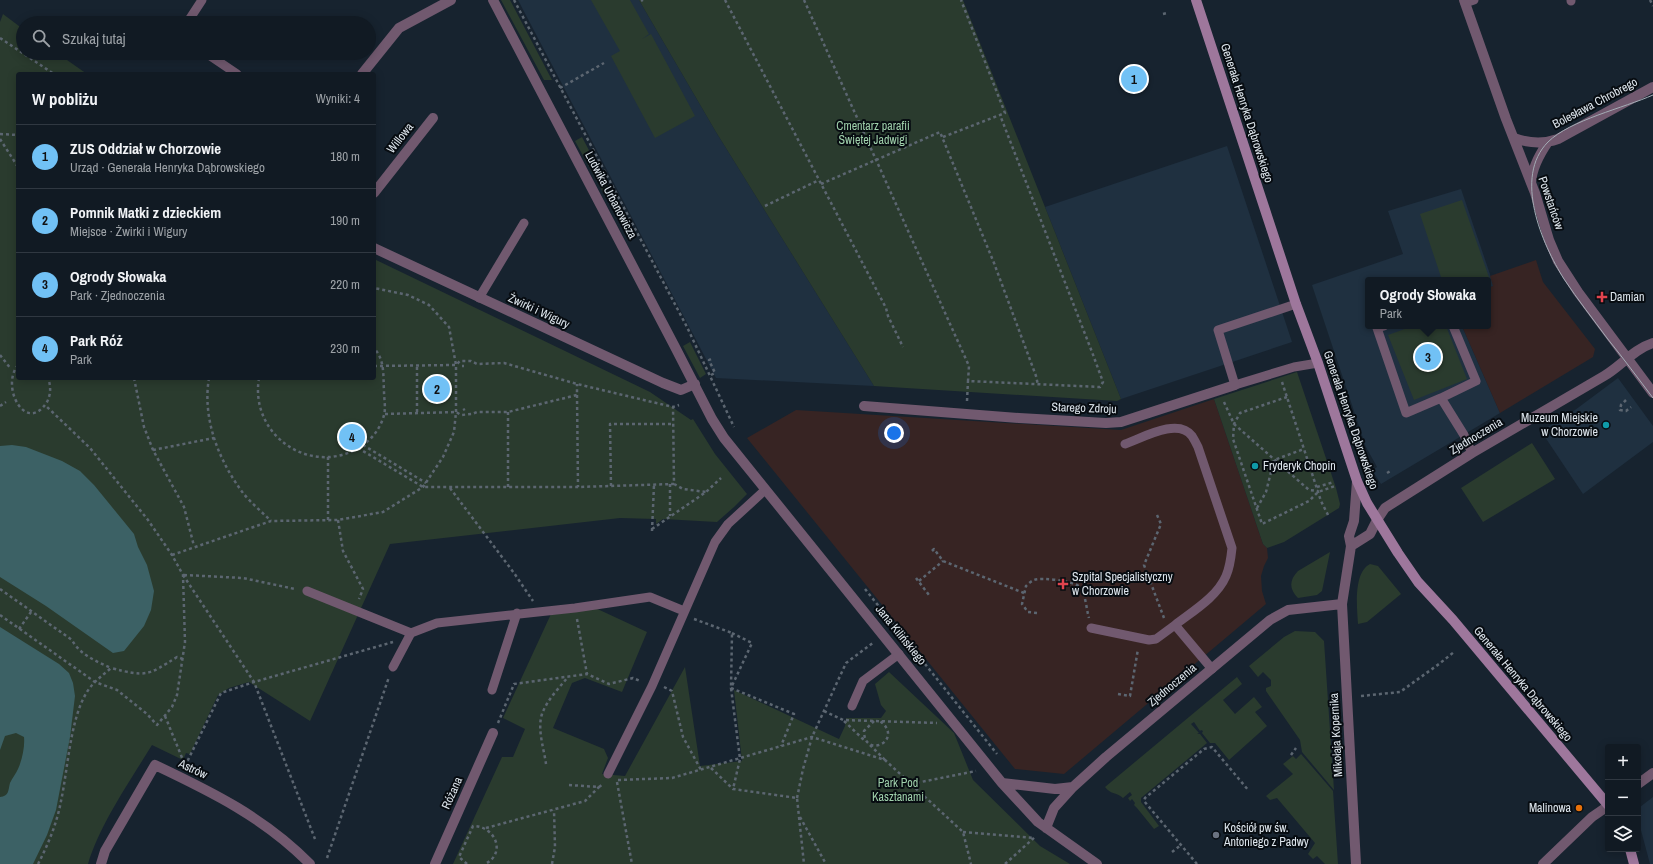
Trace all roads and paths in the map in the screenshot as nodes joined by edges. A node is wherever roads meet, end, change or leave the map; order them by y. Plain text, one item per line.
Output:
1 (202, 0) edge
2 (451, 0) edge
3 (493, 0) edge
4 (514, 0) edge
5 (725, 0) edge
6 (804, 0) edge
7 (961, 0) edge
8 (1196, 0) edge
9 (1650, 0) edge
10 (1468, 1) edge
11 (1653, 6) edge
12 (1167, 13) dead end
13 (1163, 14) dead end
14 (192, 16) edge
15 (0, 38) edge
16 (16, 49) edge
17 (376, 57) edge
18 (33, 60) edge
19 (216, 60) edge
20 (373, 60) edge
21 (604, 63) dead end
22 (51, 72) edge
23 (234, 72) edge
24 (364, 72) edge
25 (1653, 87) edge
26 (560, 88) junction
27 (1000, 115) junction
28 (433, 118) dead end
29 (0, 134) edge
30 (16, 135) edge
31 (943, 137) junction
32 (1514, 138) junction
33 (0, 139) edge
34 (1548, 142) junction
35 (876, 159) junction
36 (16, 164) edge
37 (819, 180) junction
38 (821, 184) junction
39 (1531, 186) junction
40 (376, 190) edge
41 (765, 206) dead end
42 (524, 223) dead end
43 (376, 249) edge
44 (376, 288) edge
45 (479, 298) junction
46 (1296, 304) junction
47 (1377, 329) edge
48 (1454, 329) edge
49 (1653, 343) edge
50 (903, 347) dead end
51 (376, 350) edge
52 (0, 355) edge
53 (713, 358) dead end
54 (1628, 359) junction
55 (1318, 363) junction
56 (417, 364) junction
57 (456, 365) junction
58 (376, 366) edge
59 (383, 366) junction
60 (16, 367) edge
61 (11, 369) junction
62 (1278, 372) junction
63 (7, 373) dead end
64 (711, 376) junction
65 (48, 380) edge
66 (134, 380) edge
67 (209, 380) edge
68 (259, 380) edge
69 (968, 381) junction
70 (577, 384) junction
71 (695, 384) junction
72 (1038, 385) junction
73 (1235, 385) junction
74 (1219, 391) junction
75 (1653, 393) edge
76 (577, 395) junction
77 (1287, 397) junction
78 (1441, 398) junction
79 (1626, 400) dead end
80 (704, 404) joint
81 (45, 405) junction
82 (679, 405) dead end
83 (0, 406) edge
84 (864, 406) dead end
85 (11, 407) dead end
86 (673, 407) junction
87 (1631, 407) dead end
88 (17, 411) dead end
89 (417, 412) junction
90 (456, 412) junction
91 (508, 412) junction
92 (385, 414) junction
93 (966, 414) junction
94 (673, 424) junction
95 (1234, 424) junction
96 (735, 428) dead end
97 (214, 438) junction
98 (1125, 444) dead end
99 (363, 445) junction
100 (358, 448) junction
101 (1304, 449) junction
102 (153, 450) junction
103 (1472, 453) junction
104 (328, 457) junction
105 (1274, 460) junction
106 (1392, 470) dead end
107 (1387, 473) dead end
108 (721, 478) dead end
109 (1357, 480) junction
110 (1334, 482) dead end
111 (426, 483) junction
112 (670, 484) junction
113 (674, 484) junction
114 (654, 485) junction
115 (611, 486) junction
116 (1336, 486) dead end
117 (423, 487) junction
118 (449, 487) junction
119 (508, 487) junction
120 (578, 487) junction
121 (1317, 487) junction
122 (765, 490) junction
123 (706, 492) junction
124 (1318, 492) junction
125 (1257, 508) junction
126 (1157, 515) dead end
127 (1328, 515) dead end
128 (670, 516) junction
129 (328, 520) junction
130 (338, 520) junction
131 (1377, 520) junction
132 (271, 521) junction
133 (194, 546) junction
134 (1351, 546) junction
135 (932, 551) dead end
136 (172, 555) junction
137 (943, 561) junction
138 (183, 575) junction
139 (916, 578) dead end
140 (919, 581) junction
141 (864, 588) dead end
142 (0, 589) edge
143 (307, 591) joint
144 (1024, 593) junction
145 (929, 595) dead end
146 (1342, 604) junction
147 (575, 608) junction
148 (539, 610) junction
149 (354, 611) junction
150 (31, 612) junction
151 (517, 613) junction
152 (684, 613) junction
153 (1037, 613) dead end
154 (0, 615) edge
155 (1172, 627) junction
156 (1091, 628) joint
157 (19, 629) junction
158 (412, 633) junction
159 (732, 633) junction
160 (884, 634) junction
161 (1140, 639) junction
162 (1454, 652) dead end
163 (899, 654) junction
164 (183, 659) junction
165 (393, 667) joint
166 (111, 668) junction
167 (1212, 668) junction
168 (587, 674) junction
169 (568, 677) junction
170 (95, 682) junction
171 (254, 682) junction
172 (653, 684) junction
173 (731, 688) junction
174 (492, 690) dead end
175 (1118, 694) dead end
176 (1361, 696) dead end
177 (852, 706) dead end
178 (824, 711) junction
179 (165, 716) junction
180 (843, 720) junction
181 (874, 721) junction
182 (879, 721) junction
183 (937, 723) dead end
184 (493, 733) joint
185 (812, 737) junction
186 (867, 743) junction
187 (781, 746) junction
188 (1296, 748) dead end
189 (998, 755) dead end
190 (1291, 755) dead end
191 (740, 759) junction
192 (885, 760) junction
193 (546, 764) dead end
194 (711, 768) junction
195 (701, 770) junction
196 (976, 771) dead end
197 (1653, 773) edge
198 (609, 778) junction
199 (617, 780) junction
200 (1641, 782) edge
201 (1002, 783) junction
202 (911, 784) junction
203 (569, 785) dead end
204 (599, 787) junction
205 (1073, 787) junction
206 (733, 789) junction
207 (1249, 791) dead end
208 (797, 798) junction
209 (1605, 802) edge
210 (1605, 808) edge
211 (554, 810) junction
212 (799, 814) junction
213 (486, 828) junction
214 (1046, 828) junction
215 (963, 832) junction
216 (1034, 838) junction
217 (315, 839) dead end
218 (1181, 845) junction
219 (1172, 852) dead end
220 (1631, 852) edge
221 (327, 858) dead end
222 (38, 864) edge
223 (101, 864) edge
224 (310, 864) edge
225 (435, 864) edge
226 (467, 864) edge
227 (485, 864) edge
228 (552, 864) edge
229 (632, 864) edge
230 (804, 864) edge
231 (826, 864) edge
232 (972, 864) edge
233 (1005, 864) edge
234 (1097, 864) edge
235 (1197, 864) edge
236 (1356, 864) edge
237 (1543, 864) edge
238 (1634, 864) edge

1 - 14 lane
2 - 17 street
3 - 71 street, Ludwika Urbanowicza
4 - 26 path
5 - 37 path
6 - 35 path
7 - 27 path
8 - 46 street, Generała Henryka Dąbrowskiego
9 - 11 path
10 - 32 street, Powstańców
12 - 13 path
15 - 16 path
18 - 22 path
19 - 23 lane
20 - 24 street
21 - 26 path
25 - 34 street, Bolesława Chrobrego
26 - 64 path
27 - 31 path
27 - 72 path
28 - 40 street, Willowa
29 - 30 path
31 - 35 path
31 - 72 path
32 - 34 street, Bolesława Chrobrego
32 - 39 street, Powstańców
33 - 36 path
34 - 39 street, Bolesława Chrobrego
35 - 38 path
35 - 69 path
37 - 38 path
37 - 41 path
38 - 50 path
39 - 54 street, Powstańców
42 - 45 lane
43 - 45 street, Żwirki i Wigury
44 - 57 path
45 - 71 street, Żwirki i Wigury
46 - 55 street, Generała Henryka Dąbrowskiego
46 - 73 lane
47 - 78 lane
48 - 78 lane
49 - 54 street, Zjednoczenia
51 - 59 path
52 - 61 path
53 - 64 path
54 - 75 street, Powstańców
54 - 103 street, Zjednoczenia
55 - 62 lane, Starego Zdroju
55 - 109 street, Generała Henryka Dąbrowskiego
56 - 57 path
56 - 59 path
56 - 89 path
57 - 70 path
57 - 90 path
58 - 59 path
59 - 92 path
60 - 61 path
61 - 63 path
62 - 73 lane, Starego Zdroju
62 - 77 path
64 - 96 path
65 - 81 path
66 - 102 path
67 - 97 path
68 - 104 path
69 - 72 path
69 - 93 path
70 - 76 path
70 - 86 path
71 - 80 street, Ludwika Urbanowicza
73 - 74 street, Starego Zdroju
74 - 93 street, Starego Zdroju
74 - 95 path
76 - 91 path
76 - 120 path
77 - 95 path
77 - 101 path
78 - 103 lane
79 - 87 path
80 - 122 street, Jana Kilińskiego
81 - 88 path
81 - 136 path
82 - 86 path
83 - 85 path
84 - 93 street, Starego Zdroju
86 - 94 path
89 - 90 path
89 - 92 path
90 - 91 path
90 - 111 path
91 - 119 path
92 - 99 path
94 - 113 path
94 - 115 path
95 - 105 path
95 - 125 path
97 - 102 path
97 - 132 path
98 - 155 lane
99 - 100 path
99 - 111 path
100 - 104 path
100 - 117 path
101 - 105 path
101 - 121 path
102 - 133 path
103 - 131 street, Zjednoczenia
104 - 129 path
105 - 124 path
105 - 125 path
106 - 107 path
108 - 123 path
109 - 131 street, Generała Henryka Dąbrowskiego
109 - 134 street, Mikołaja Kopernika
110 - 121 path
111 - 117 path
112 - 113 path
112 - 114 path
112 - 128 path
113 - 123 path
114 - 115 path
114 - 128 path
115 - 120 path
116 - 124 path
117 - 118 path
117 - 130 path
118 - 119 path
118 - 148 path
119 - 120 path
121 - 124 path
122 - 152 lane
122 - 160 street, Jana Kilińskiego
123 - 128 path
124 - 125 path
124 - 127 path
126 - 155 path
129 - 130 path
129 - 132 path
130 - 149 path
131 - 134 street, Zjednoczenia
131 - 209 street, Generała Henryka Dąbrowskiego
132 - 133 path
133 - 136 path
134 - 146 street, Mikołaja Kopernika
135 - 137 path
136 - 138 path
137 - 140 path
137 - 144 path
138 - 143 path
138 - 164 path
138 - 171 path
139 - 140 path
140 - 145 path
141 - 189 path
142 - 150 path
143 - 149 lane
144 - 153 path
144 - 156 path
146 - 167 street, Zjednoczenia
146 - 236 street, Mikołaja Kopernika
147 - 148 lane
147 - 152 lane
147 - 168 path
148 - 151 lane
149 - 158 lane
150 - 157 path
150 - 166 path
151 - 158 lane
151 - 174 lane
152 - 159 path
152 - 172 lane
154 - 157 path
155 - 161 lane
155 - 167 lane
156 - 161 lane
157 - 170 path
158 - 165 lane
158 - 171 path
159 - 173 path
159 - 173 path
160 - 163 street, Jana Kilińskiego
160 - 178 path
161 - 175 path
162 - 176 path
163 - 177 lane
163 - 201 street, Jana Kilińskiego
164 - 166 path
164 - 179 path
165 - 221 path
166 - 170 path
167 - 205 street, Zjednoczenia
168 - 169 path
168 - 172 path
169 - 184 path
169 - 193 path
170 - 179 path
170 - 222 path
171 - 179 path
171 - 217 path
172 - 195 path
172 - 198 lane
173 - 187 path
173 - 191 path
178 - 180 path
178 - 185 path
180 - 181 path
180 - 186 path
181 - 182 path
181 - 186 path
182 - 183 path
182 - 186 path
184 - 225 street, Różana
185 - 187 path
185 - 192 path
185 - 208 path
186 - 192 path
187 - 191 path
188 - 190 path
191 - 194 path
191 - 206 path
192 - 202 path
194 - 195 path
194 - 206 path
195 - 199 path
196 - 202 path
197 - 200 street
198 - 199 path
198 - 204 path
199 - 229 path
201 - 205 street
201 - 214 street, Jana Kilińskiego
202 - 215 path
203 - 204 path
204 - 211 path
205 - 214 street, Zjednoczenia
206 - 208 path
207 - 218 path
208 - 212 path
210 - 237 street
211 - 213 path
211 - 228 path
212 - 230 path
212 - 231 path
213 - 226 path
213 - 227 path
214 - 216 path
214 - 234 street, Jana Kilińskiego
215 - 216 path
215 - 232 path
216 - 233 path
218 - 219 path
218 - 235 path
220 - 238 street
223 - 224 street, Astrów

